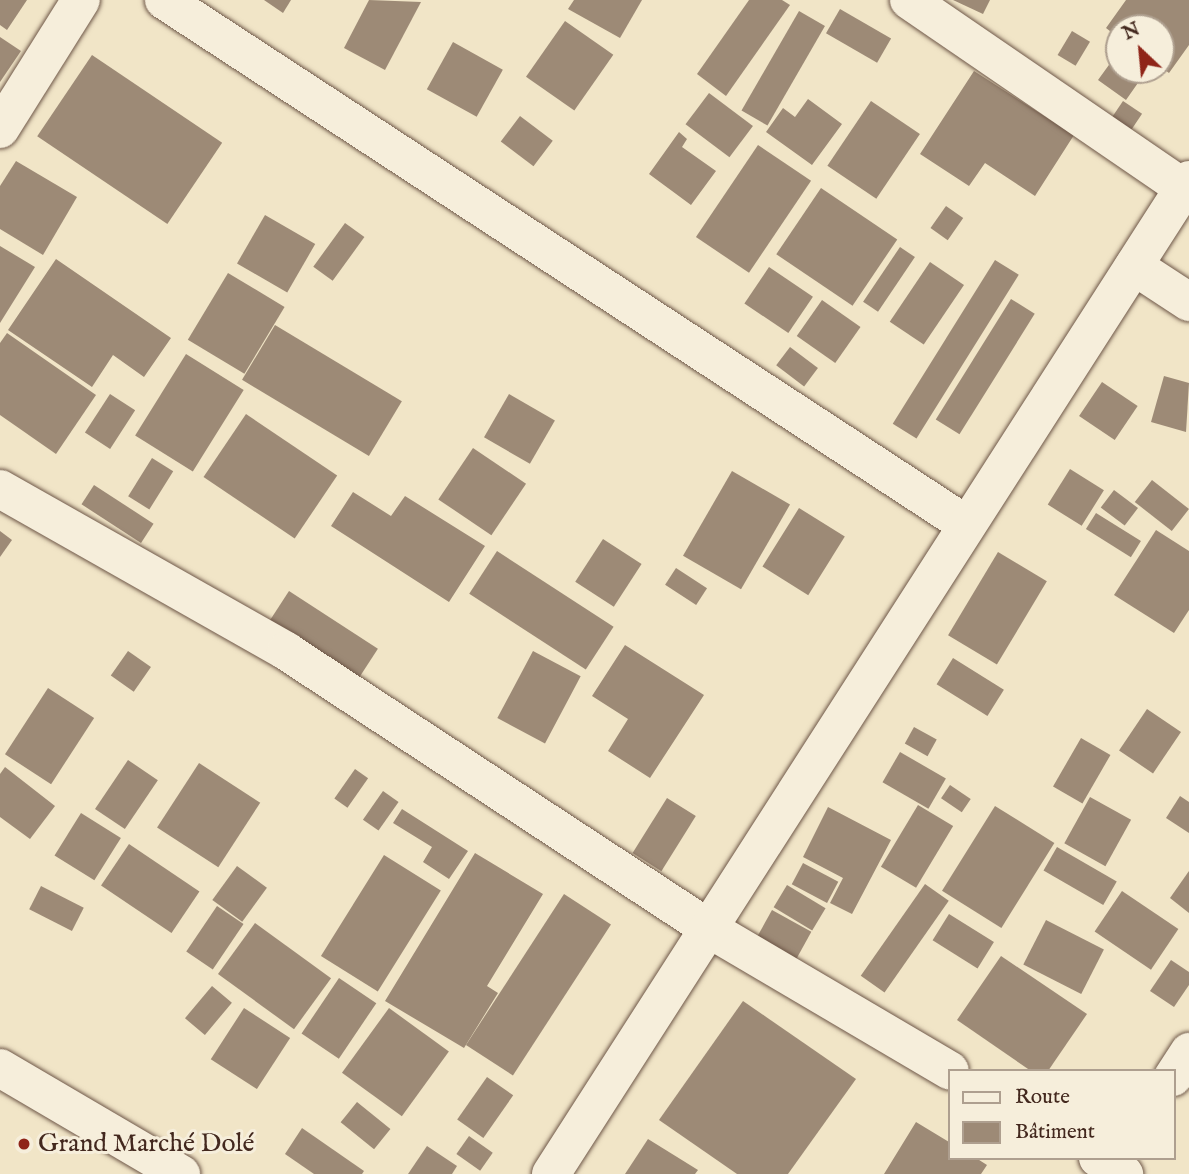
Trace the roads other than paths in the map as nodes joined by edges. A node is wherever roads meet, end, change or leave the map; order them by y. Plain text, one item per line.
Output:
1 (81, 0) edge
2 (163, 0) edge
3 (909, 0) edge
4 (0, 129) edge
5 (1186, 184) edge
6 (1169, 282) edge
7 (0, 489) edge
8 (967, 524) junction
9 (711, 930) junction
10 (1189, 1052) edge
11 (0, 1068) edge
12 (948, 1070) edge
13 (1175, 1074) edge
14 (181, 1174) edge
15 (551, 1174) edge

1 - 4 street
2 - 8 street
3 - 5 street
5 - 6 street
6 - 8 street
7 - 9 street
8 - 9 street
9 - 12 street
9 - 15 street
10 - 13 street
11 - 14 street

